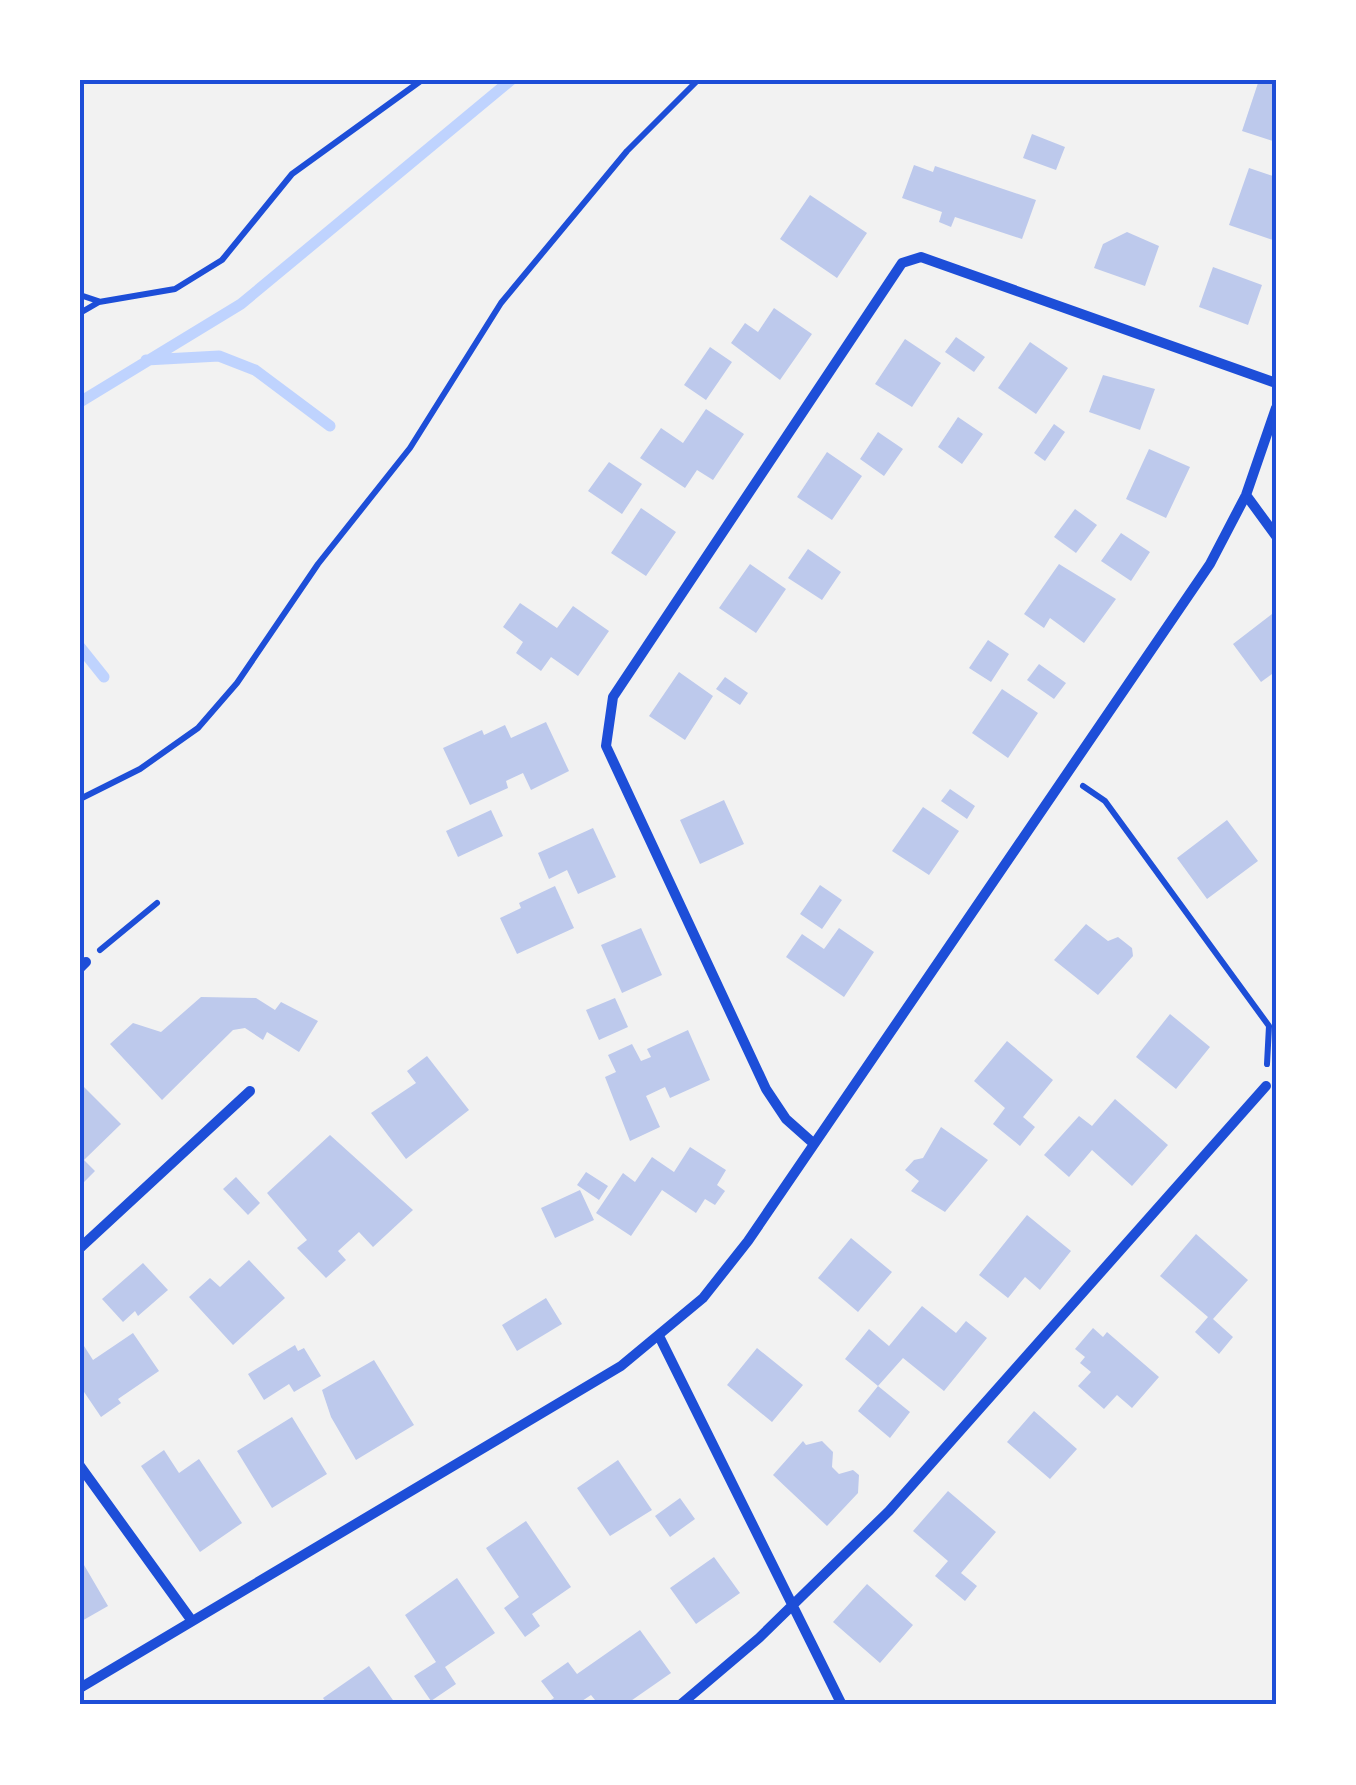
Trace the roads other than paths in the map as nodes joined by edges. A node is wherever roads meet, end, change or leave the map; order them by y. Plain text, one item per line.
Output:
1 (1276, 383) edge
2 (1276, 408) edge
3 (1246, 495) junction
4 (1276, 536) edge
5 (1266, 1086) road end
6 (250, 1091) dead end
7 (813, 1143) junction
8 (80, 1248) edge
9 (660, 1338) junction
10 (80, 1466) edge
11 (792, 1602) junction
12 (192, 1621) junction
13 (80, 1688) edge
14 (680, 1705) edge
15 (842, 1705) edge

1 - 7 street
2 - 3 street
3 - 4 street
3 - 7 street
5 - 11 street
6 - 8 street
7 - 9 street
9 - 11 street
9 - 12 street
10 - 12 street
11 - 14 street
11 - 15 street
12 - 13 street

